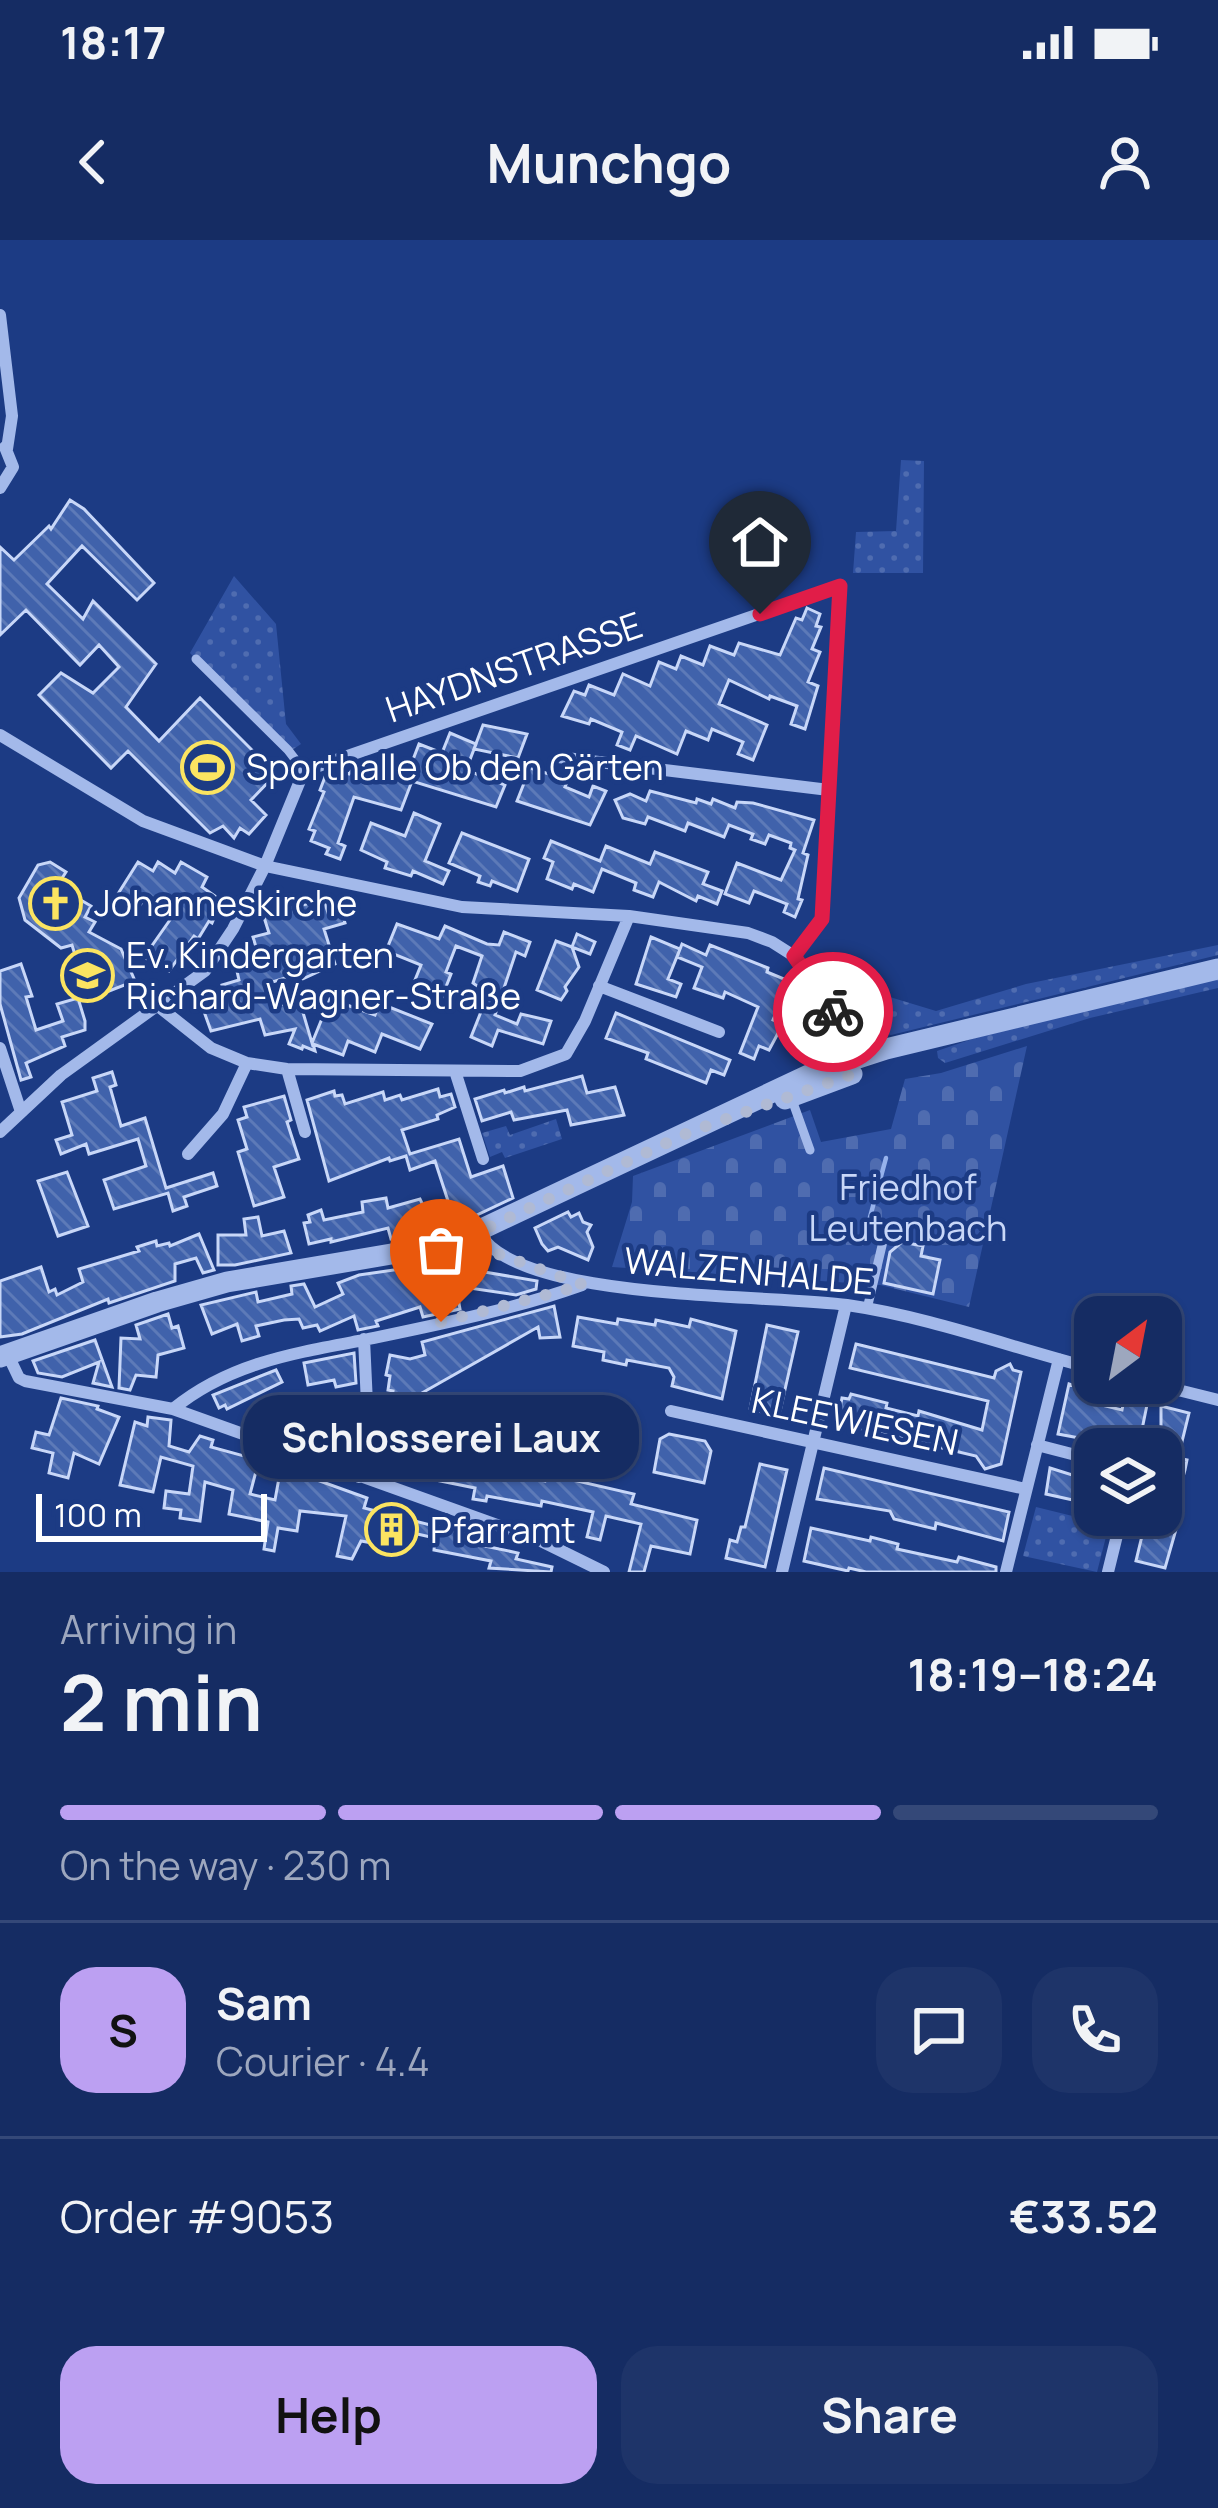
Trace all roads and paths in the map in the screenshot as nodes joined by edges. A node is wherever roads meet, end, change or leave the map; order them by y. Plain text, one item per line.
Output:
1 (0, 315) edge
2 (4, 446) edge
3 (0, 488) edge
4 (196, 659) dead end
5 (0, 735) edge
6 (558, 757) dead end
7 (304, 771) junction
8 (829, 790) junction
9 (265, 866) junction
10 (628, 916) junction
11 (794, 956) junction
12 (1218, 969) edge
13 (599, 986) junction
14 (827, 1004) junction
15 (158, 1006) junction
16 (719, 1033) dead end
17 (0, 1048) edge
18 (247, 1063) junction
19 (847, 1068) junction
20 (286, 1069) junction
21 (455, 1071) junction
22 (791, 1096) junction
23 (20, 1109) junction
24 (692, 1131) junction
25 (0, 1132) edge
26 (305, 1132) dead end
27 (810, 1150) dead end
28 (188, 1154) dead end
29 (483, 1159) dead end
30 (479, 1232) junction
31 (885, 1233) dead end
32 (584, 1285) junction
33 (846, 1305) junction
34 (867, 1309) junction
35 (364, 1340) junction
36 (4, 1356) edge
37 (1059, 1359) junction
38 (1074, 1363) edge
39 (1182, 1391) edge
40 (1218, 1400) edge
41 (173, 1409) junction
42 (671, 1411) dead end
43 (814, 1442) junction
44 (1037, 1445) junction
45 (1074, 1455) edge
46 (358, 1477) junction
47 (1027, 1489) junction
48 (1117, 1536) edge
49 (604, 1572) edge
50 (782, 1572) edge
51 (1006, 1572) edge
52 (1108, 1572) edge

1 - 2 street
2 - 3 street
4 - 7 lane
5 - 9 street
6 - 8 street
7 - 8 street, HAYDNSTRASSE
7 - 9 street
8 - 11 street
9 - 10 street
9 - 15 street
10 - 11 street
10 - 13 street
11 - 14 street
12 - 19 street
13 - 16 street
13 - 21 street
14 - 19 street
14 - 19 street
15 - 18 street
15 - 23 street
17 - 23 street
18 - 20 street
18 - 28 street
19 - 22 street
19 - 24 street
20 - 21 street
20 - 26 street
21 - 29 street
22 - 24 street
22 - 27 lane
23 - 25 street
24 - 30 street
30 - 32 street, WALZENHALDE
30 - 36 street
31 - 34 lane
32 - 33 street, WALZENHALDE
32 - 35 street
33 - 34 street, WALZENHALDE
33 - 43 street
34 - 37 street, WALZENHALDE
35 - 41 street
35 - 46 street
36 - 41 street
37 - 38 street, WALZENHALDE
37 - 44 street
39 - 40 street
41 - 46 street
42 - 43 street, KLEEWIESEN
43 - 47 street, KLEEWIESEN
43 - 50 street
44 - 45 street
44 - 47 street
46 - 49 street
47 - 51 street
48 - 52 street

